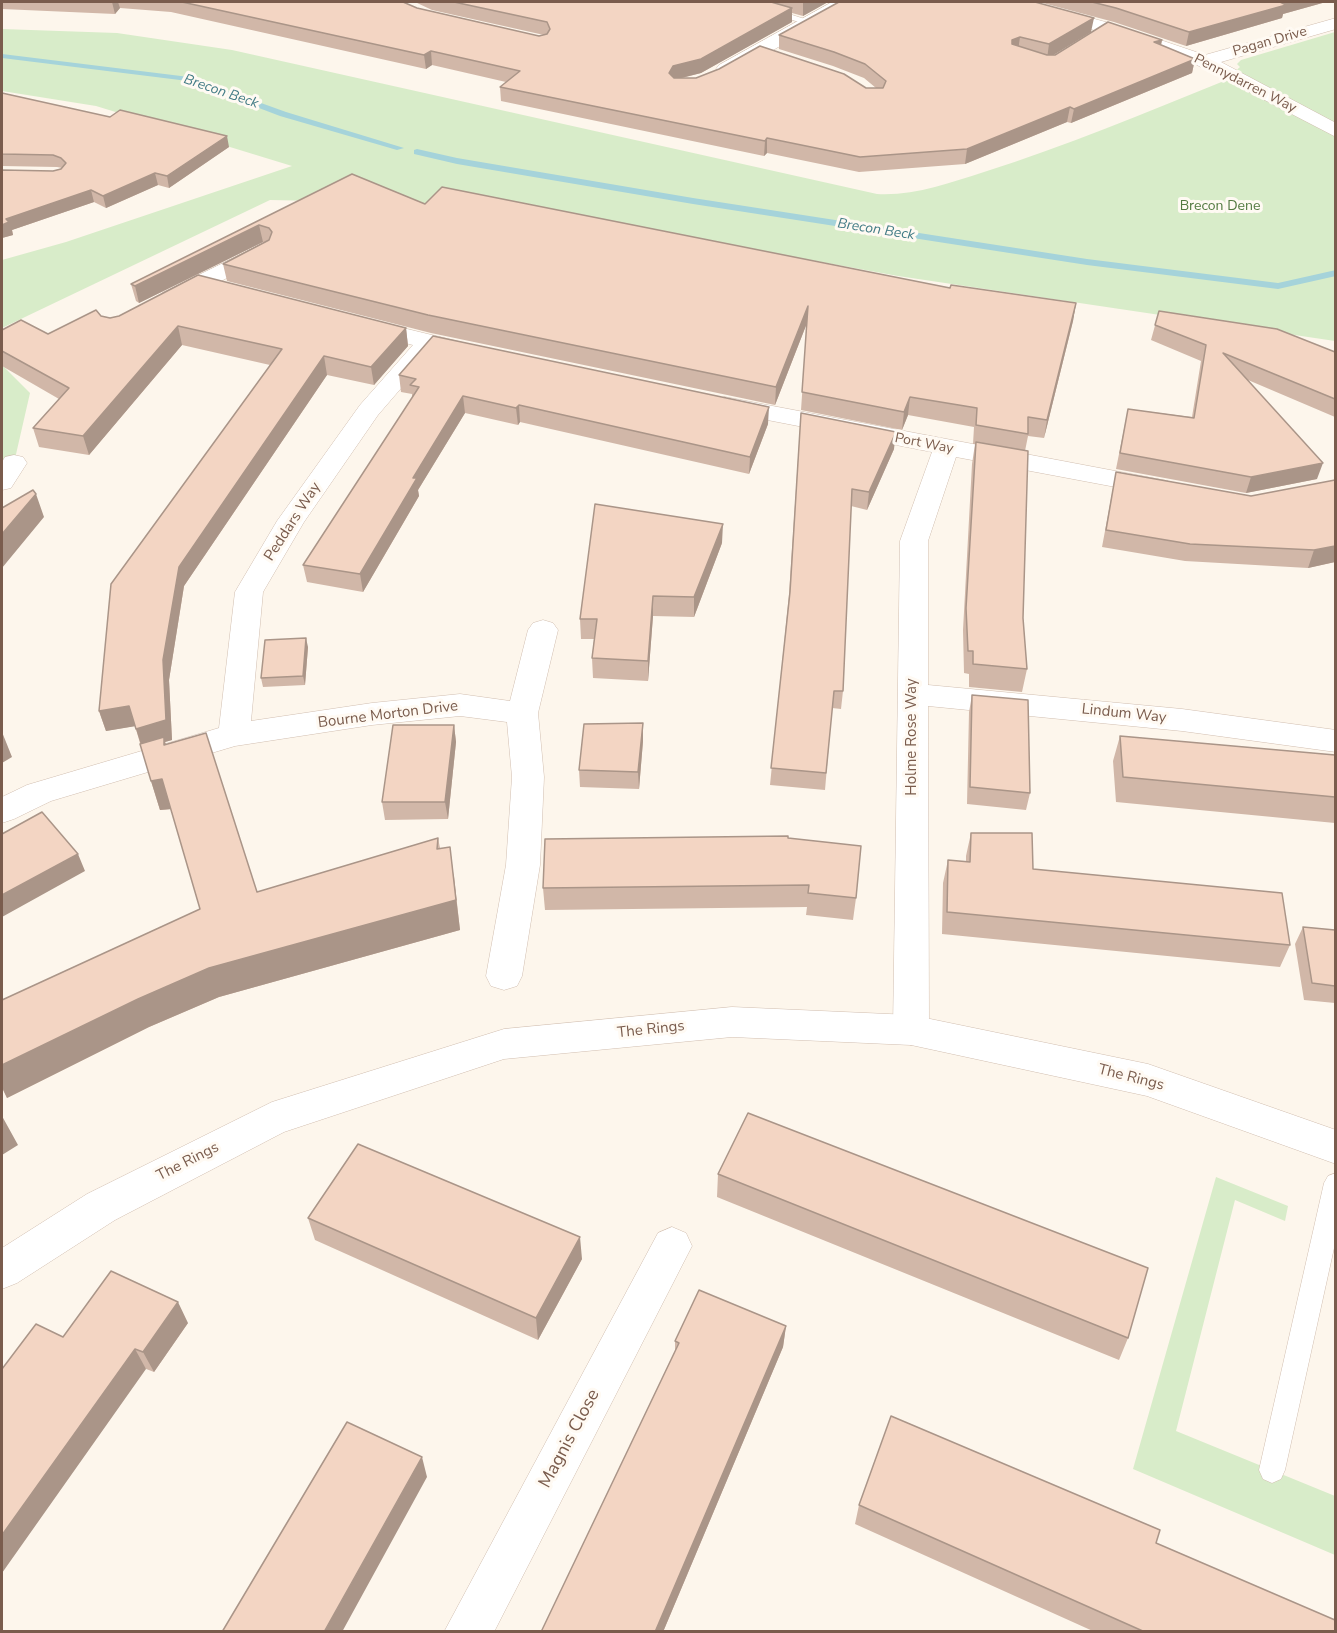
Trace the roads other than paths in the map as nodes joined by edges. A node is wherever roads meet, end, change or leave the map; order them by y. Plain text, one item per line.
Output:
1 (742, 2) edge
2 (844, 2) edge
3 (1014, 2) edge
4 (809, 22) junction
5 (1335, 23) edge
6 (757, 51) junction
7 (777, 58) edge
8 (1204, 61) junction
9 (709, 79) edge
10 (1335, 131) edge
11 (262, 251) edge
12 (199, 283) junction
13 (233, 292) edge
14 (146, 310) edge
15 (336, 318) edge
16 (428, 342) junction
17 (498, 357) edge
18 (706, 402) edge
19 (946, 449) junction
20 (1177, 491) edge
21 (543, 630) dead end
22 (912, 694) junction
23 (522, 713) junction
24 (234, 735) junction
25 (1335, 741) edge
26 (2, 811) edge
27 (504, 976) dead end
28 (911, 1030) junction
29 (1335, 1147) edge
30 (1335, 1183) edge
31 (672, 1246) dead end
32 (2, 1270) edge
33 (1272, 1470) dead end
34 (468, 1632) edge

1 - 4 lane
2 - 4 street
3 - 8 street, Pennydarren Way
4 - 6 street
5 - 8 street, Pagan Drive
6 - 7 street
6 - 9 street
8 - 10 street, Pennydarren Way
11 - 12 street
12 - 13 street
12 - 14 street
15 - 16 street
16 - 17 street
16 - 24 street, Peddars Way
18 - 19 street, Port Way
19 - 20 street, Port Way
19 - 22 street, Holme Rose Way
21 - 23 street
22 - 25 street, Lindum Way
22 - 28 street, Holme Rose Way
23 - 24 street, Bourne Morton Drive
23 - 27 street
24 - 26 street, Bourne Morton Drive
28 - 29 street, The Rings
28 - 32 street, The Rings
30 - 33 lane
31 - 34 street, Magnis Close

